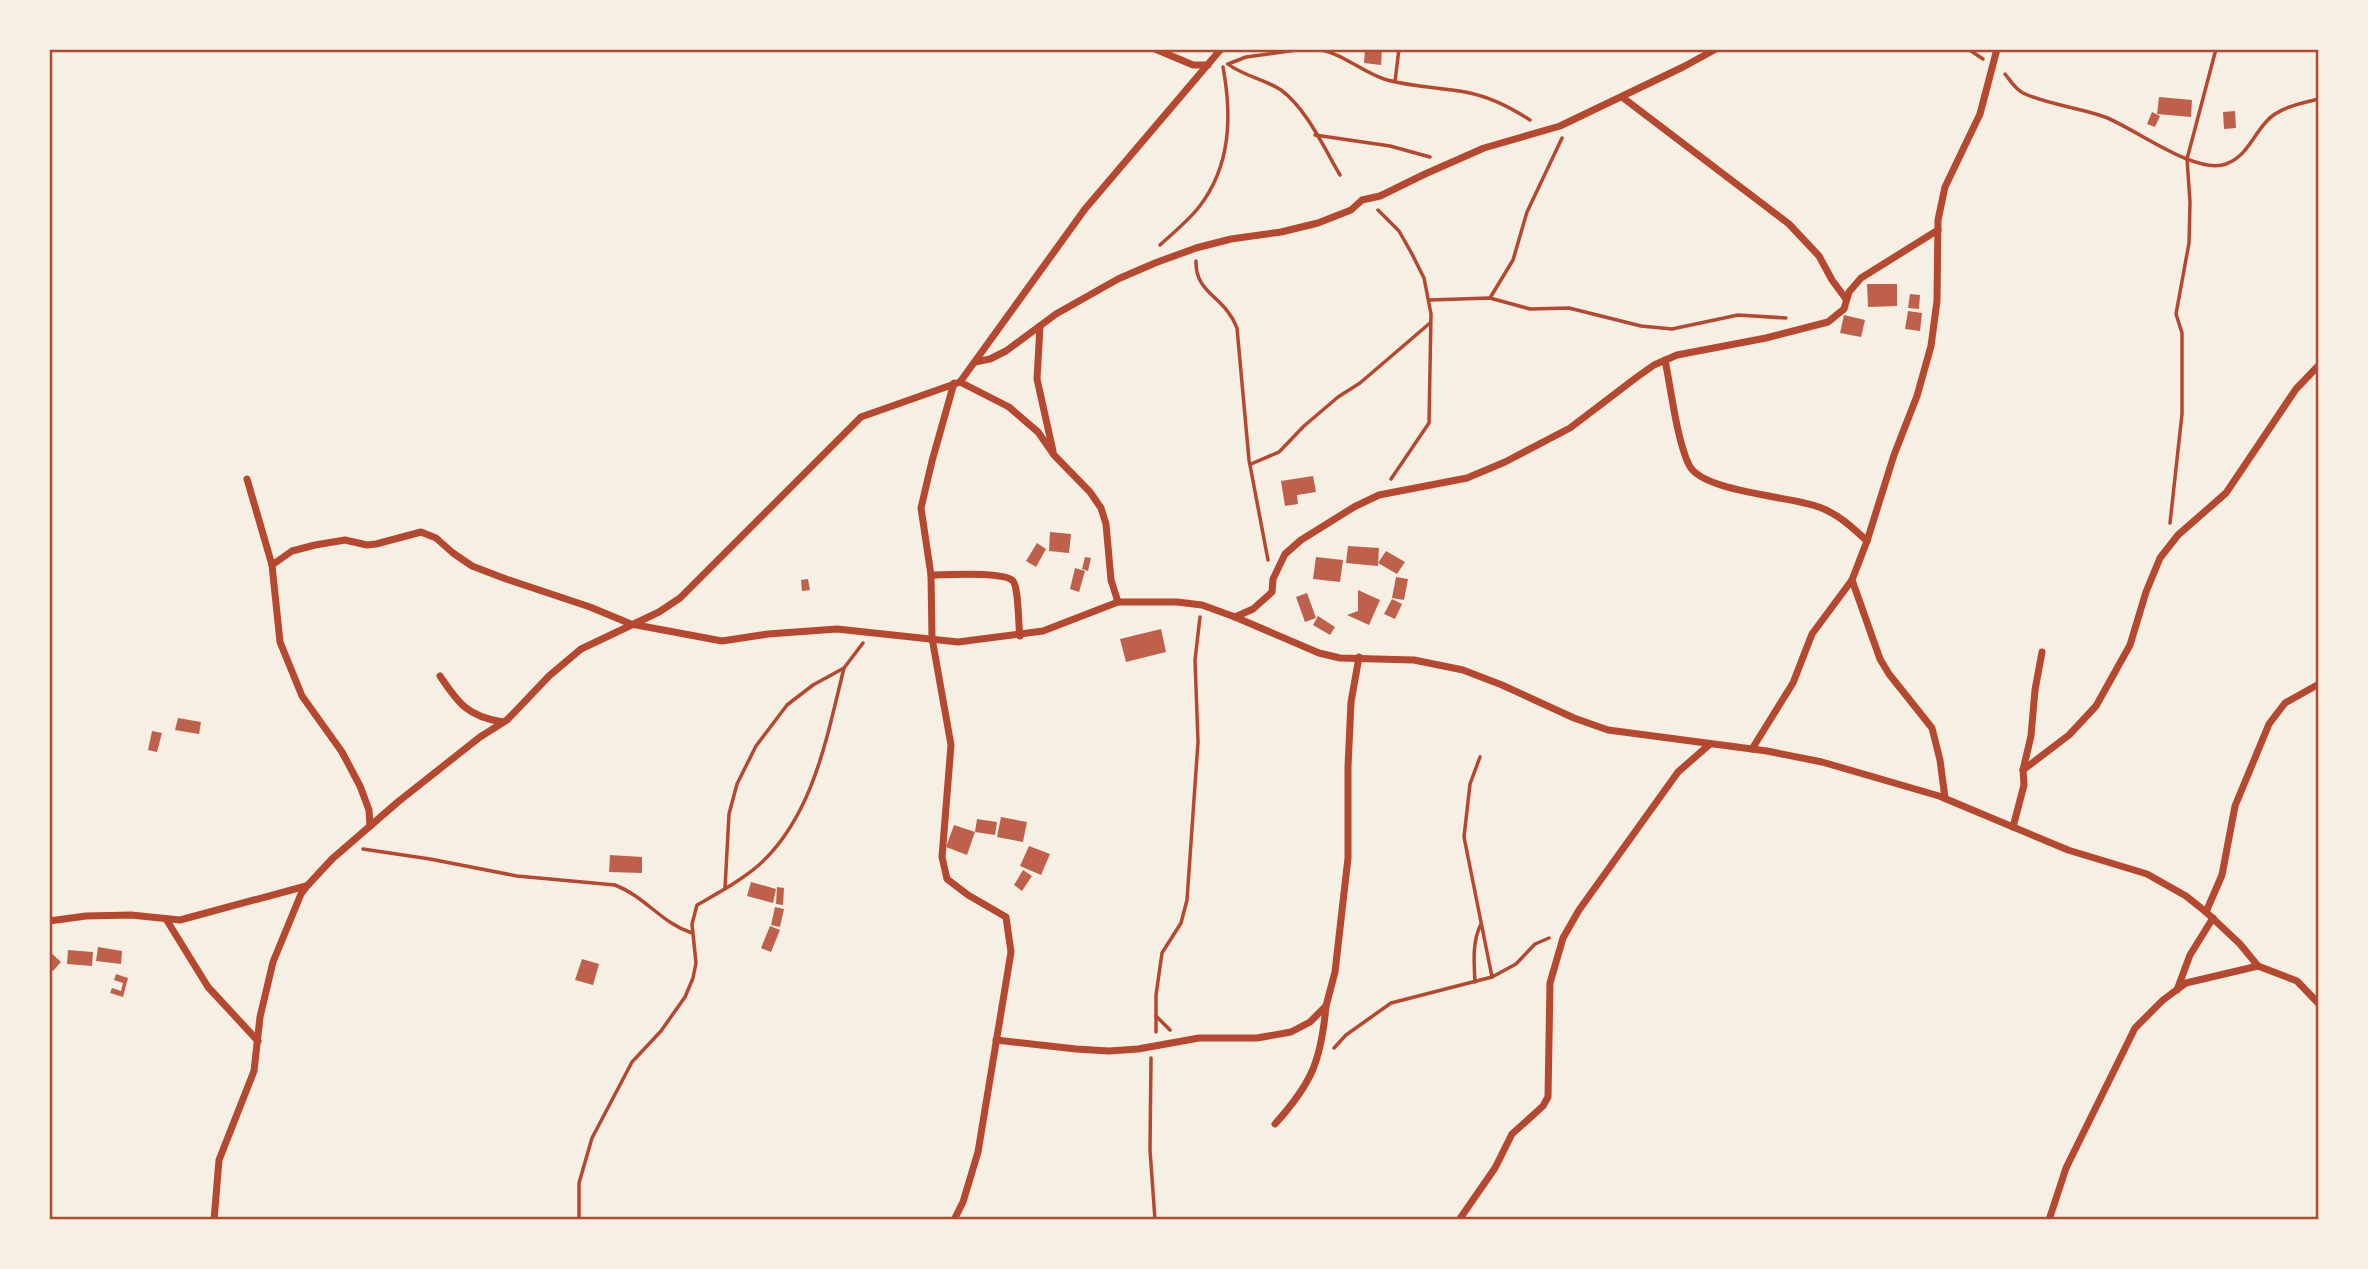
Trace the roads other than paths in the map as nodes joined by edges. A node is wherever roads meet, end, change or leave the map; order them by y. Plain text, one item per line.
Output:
1 (1155, 49) edge
2 (1221, 49) edge
3 (1716, 49) edge
4 (1997, 49) edge
5 (1208, 65) junction
6 (1622, 97) junction
7 (1938, 230) junction
8 (1846, 299) junction
9 (1040, 326) junction
10 (1665, 360) junction
11 (975, 362) junction
12 (2319, 365) edge
13 (957, 382) junction
14 (1054, 455) junction
15 (247, 480) dead end
16 (1867, 541) junction
17 (272, 565) junction
18 (931, 575) junction
19 (1853, 580) junction
20 (1118, 602) junction
21 (1235, 617) junction
22 (631, 624) junction
23 (1020, 636) junction
24 (932, 638) junction
25 (2042, 652) dead end
26 (1359, 657) junction
27 (440, 676) dead end
28 (2319, 684) edge
29 (503, 722) junction
30 (1710, 744) junction
31 (1752, 750) junction
32 (2023, 770) junction
33 (1945, 798) junction
34 (370, 826) junction
35 (2012, 827) junction
36 (307, 886) junction
37 (2206, 912) junction
38 (2213, 918) junction
39 (166, 919) junction
40 (49, 921) edge
41 (2258, 966) junction
42 (2176, 990) junction
43 (2319, 1004) edge
44 (1326, 1006) junction
45 (996, 1040) junction
46 (258, 1041) junction
47 (1275, 1124) dead end
48 (214, 1220) edge
49 (954, 1220) edge
50 (1459, 1220) edge
51 (2049, 1220) edge

1 - 5 street
2 - 5 street
3 - 6 street
4 - 7 street
5 - 11 street
6 - 8 street
6 - 9 street
7 - 8 street
7 - 16 street
8 - 10 street
9 - 11 street
9 - 14 street
10 - 16 street
10 - 21 street
11 - 13 street
12 - 32 street
13 - 14 street
13 - 18 street
13 - 22 street
14 - 20 street
15 - 17 street
16 - 19 street
17 - 22 street
17 - 34 street
18 - 23 street
18 - 24 street
19 - 31 street
19 - 33 street
20 - 21 street
20 - 23 street
21 - 26 street
22 - 24 street
22 - 29 street
23 - 24 street
24 - 45 street
25 - 32 street
26 - 30 street
26 - 44 street
27 - 29 street
28 - 37 street
29 - 34 street
30 - 31 street
30 - 50 street
31 - 33 street
32 - 35 street
33 - 35 street
34 - 36 street
35 - 37 street
36 - 39 street
36 - 46 street
37 - 38 street
38 - 41 street
38 - 42 street
39 - 40 street
39 - 46 street
41 - 42 street
41 - 43 street
42 - 51 street
44 - 45 street
44 - 47 street
45 - 49 street
46 - 48 street

